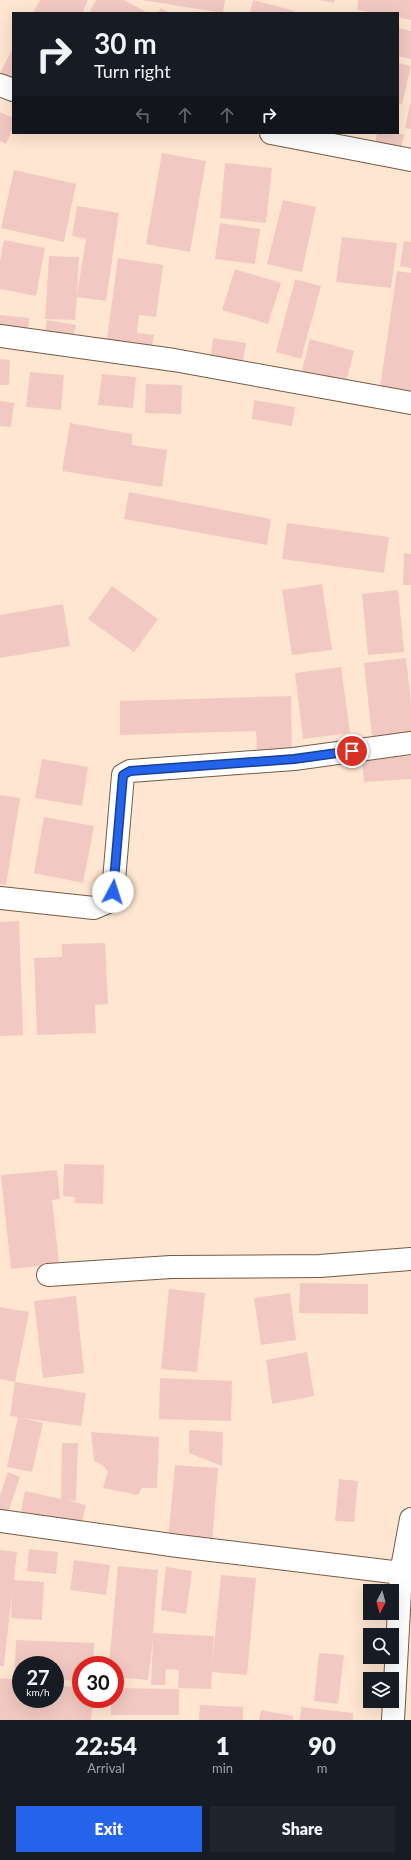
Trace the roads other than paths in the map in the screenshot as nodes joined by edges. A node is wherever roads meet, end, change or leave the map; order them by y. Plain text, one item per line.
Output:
1 (0, 85) edge
2 (12, 90) edge
3 (276, 134) edge
4 (411, 160) edge
5 (0, 336) edge
6 (411, 403) edge
7 (411, 743) edge
8 (0, 898) edge
9 (411, 1259) edge
10 (48, 1275) dead end
11 (411, 1519) edge
12 (0, 1521) edge
13 (401, 1573) junction
14 (393, 1720) edge

1 - 2 street
3 - 4 street
5 - 6 street
7 - 8 street
9 - 10 street
11 - 13 street
12 - 13 street
13 - 14 street

